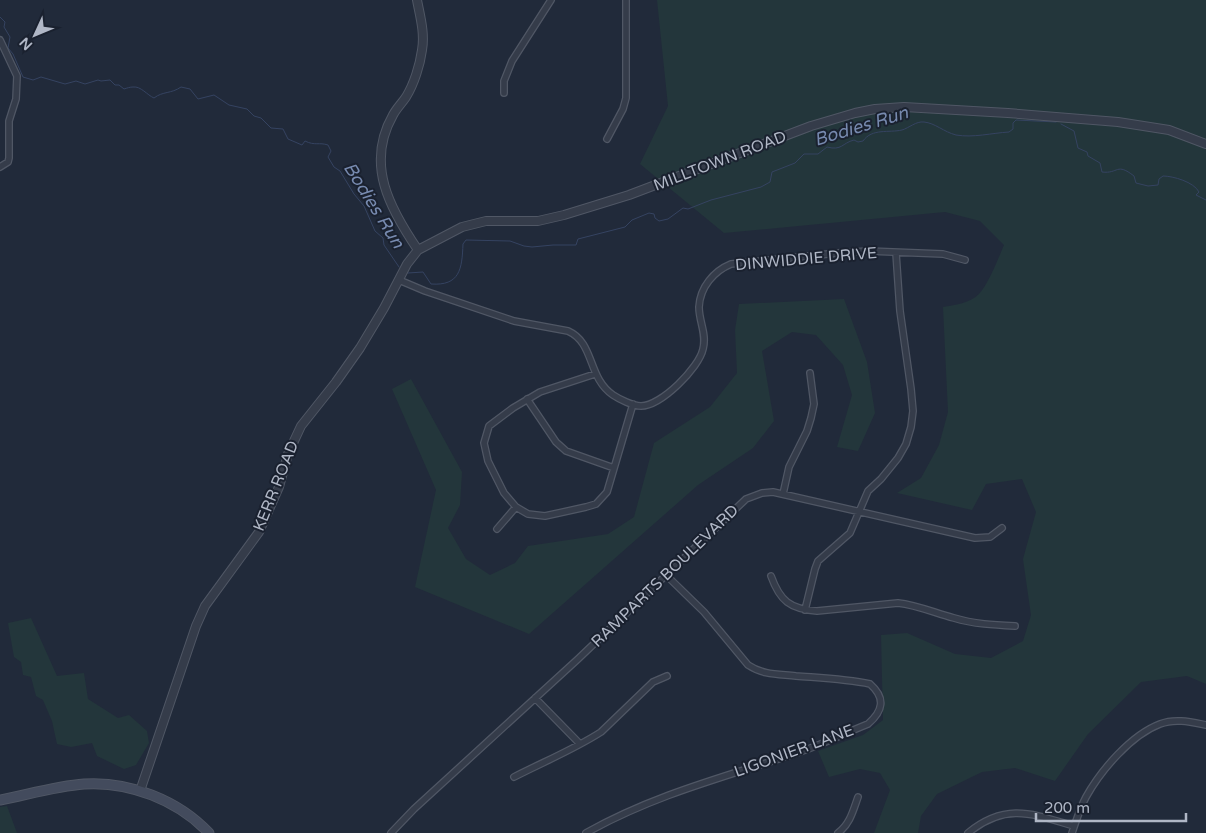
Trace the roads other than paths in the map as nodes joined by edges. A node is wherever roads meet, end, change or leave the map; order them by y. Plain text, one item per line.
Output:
1 (417, 0) edge
2 (551, 0) edge
3 (626, 0) edge
4 (0, 40) edge
5 (504, 94) dead end
6 (607, 139) dead end
7 (1206, 144) edge
8 (0, 167) edge
9 (418, 250) junction
10 (896, 253) junction
11 (965, 260) dead end
12 (399, 280) junction
13 (810, 373) dead end
14 (595, 374) junction
15 (527, 399) junction
16 (633, 404) junction
17 (614, 468) junction
18 (783, 494) junction
19 (516, 507) junction
20 (858, 511) junction
21 (1002, 528) dead end
22 (497, 529) dead end
23 (666, 575) junction
24 (771, 576) dead end
25 (805, 610) junction
26 (1015, 626) dead end
27 (666, 676) dead end
28 (535, 698) junction
29 (1206, 725) edge
30 (580, 744) junction
31 (514, 777) dead end
32 (140, 791) junction
33 (858, 797) dead end
34 (0, 800) edge
35 (1074, 826) junction
36 (209, 833) edge
37 (392, 833) edge
38 (586, 833) edge
39 (838, 833) edge
40 (968, 833) edge
41 (1072, 833) edge

1 - 9 street
2 - 5 street
3 - 6 street
4 - 8 street
7 - 9 street, MILLTOWN ROAD
9 - 12 street, KERR ROAD
10 - 11 street, DINWIDDIE DRIVE
10 - 16 street, DINWIDDIE DRIVE
10 - 20 street
12 - 14 street
12 - 32 street, KERR ROAD
13 - 18 street
14 - 15 street
14 - 16 street
15 - 17 street
15 - 19 street
16 - 17 street
17 - 19 street
18 - 20 street, RAMPARTS BOULEVARD
18 - 23 street, RAMPARTS BOULEVARD
19 - 22 street
20 - 21 street, RAMPARTS BOULEVARD
20 - 25 street
23 - 28 street, RAMPARTS BOULEVARD
23 - 38 street, LIGONIER LANE
24 - 25 street
25 - 26 street
27 - 30 street
28 - 30 street
28 - 37 street, RAMPARTS BOULEVARD
29 - 35 street
30 - 31 street
32 - 34 main road
32 - 36 main road
33 - 39 street
35 - 40 street
35 - 41 street

